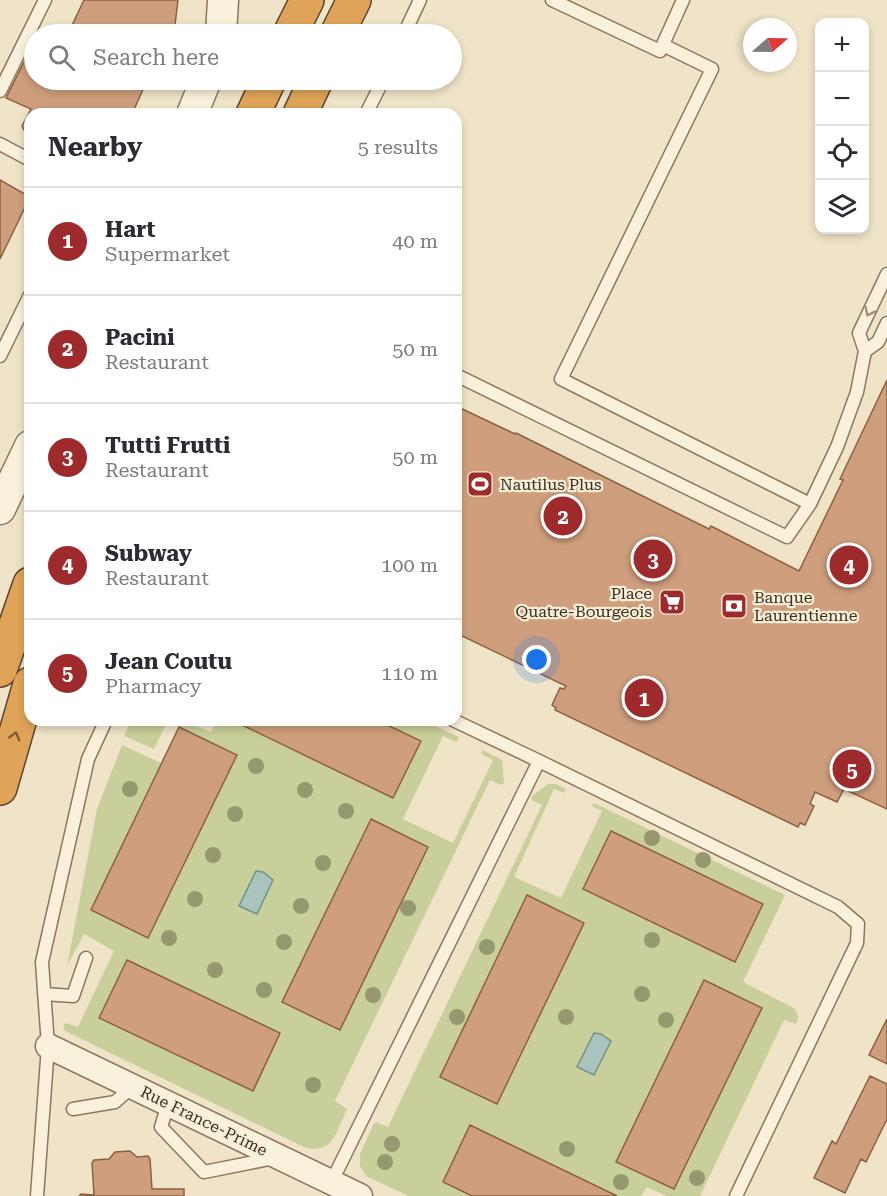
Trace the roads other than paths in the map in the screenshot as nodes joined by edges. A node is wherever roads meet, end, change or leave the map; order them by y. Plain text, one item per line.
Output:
1 (45, 0) edge
2 (223, 0) edge
3 (307, 0) edge
4 (354, 0) edge
5 (420, 0) edge
6 (552, 0) edge
7 (683, 0) edge
8 (32, 24) edge
9 (222, 24) edge
10 (295, 24) edge
11 (343, 24) edge
12 (409, 24) edge
13 (24, 41) edge
14 (663, 45) junction
15 (202, 90) edge
16 (264, 90) edge
17 (311, 90) edge
18 (378, 90) edge
19 (0, 92) edge
20 (194, 108) edge
21 (256, 108) edge
22 (303, 108) edge
23 (369, 108) edge
24 (0, 144) edge
25 (24, 157) edge
26 (887, 274) edge
27 (24, 308) edge
28 (18, 320) junction
29 (24, 323) edge
30 (887, 323) edge
31 (865, 351) junction
32 (0, 356) edge
33 (462, 378) edge
34 (24, 458) edge
35 (810, 504) junction
36 (0, 508) edge
37 (24, 594) edge
38 (24, 599) edge
39 (0, 633) edge
40 (0, 670) edge
41 (24, 705) edge
42 (462, 724) edge
43 (103, 726) edge
44 (539, 761) junction
45 (0, 788) edge
46 (86, 958) dead end
47 (44, 994) junction
48 (48, 1046) junction
49 (132, 1087) junction
50 (168, 1104) junction
51 (74, 1109) dead end
52 (278, 1157) junction
53 (344, 1191) edge
54 (37, 1196) edge
55 (736, 1196) edge

1 - 8 lane
2 - 9 street
3 - 10 highway
4 - 11 highway
5 - 12 lane
6 - 14 lane
7 - 14 lane
13 - 19 lane
14 - 35 lane
15 - 20 street
16 - 21 highway
17 - 22 highway
18 - 23 lane
24 - 25 lane
26 -> 31 lane
27 - 28 lane
28 - 29 lane
28 - 32 lane
30 - 31 lane
31 - 35 lane
33 - 35 lane
34 - 36 street
37 - 39 highway
38 - 40 highway
45 -> 41 highway
42 - 44 lane
43 - 47 lane
44 - 53 lane
44 - 55 lane
46 - 47 lane
47 - 48 lane
48 - 49 street, Rue France-Prime
48 - 54 lane
49 - 50 street, Rue France-Prime
49 - 51 lane
50 - 52 street, Rue France-Prime
50 - 52 lane
52 - 53 street, Rue France-Prime

